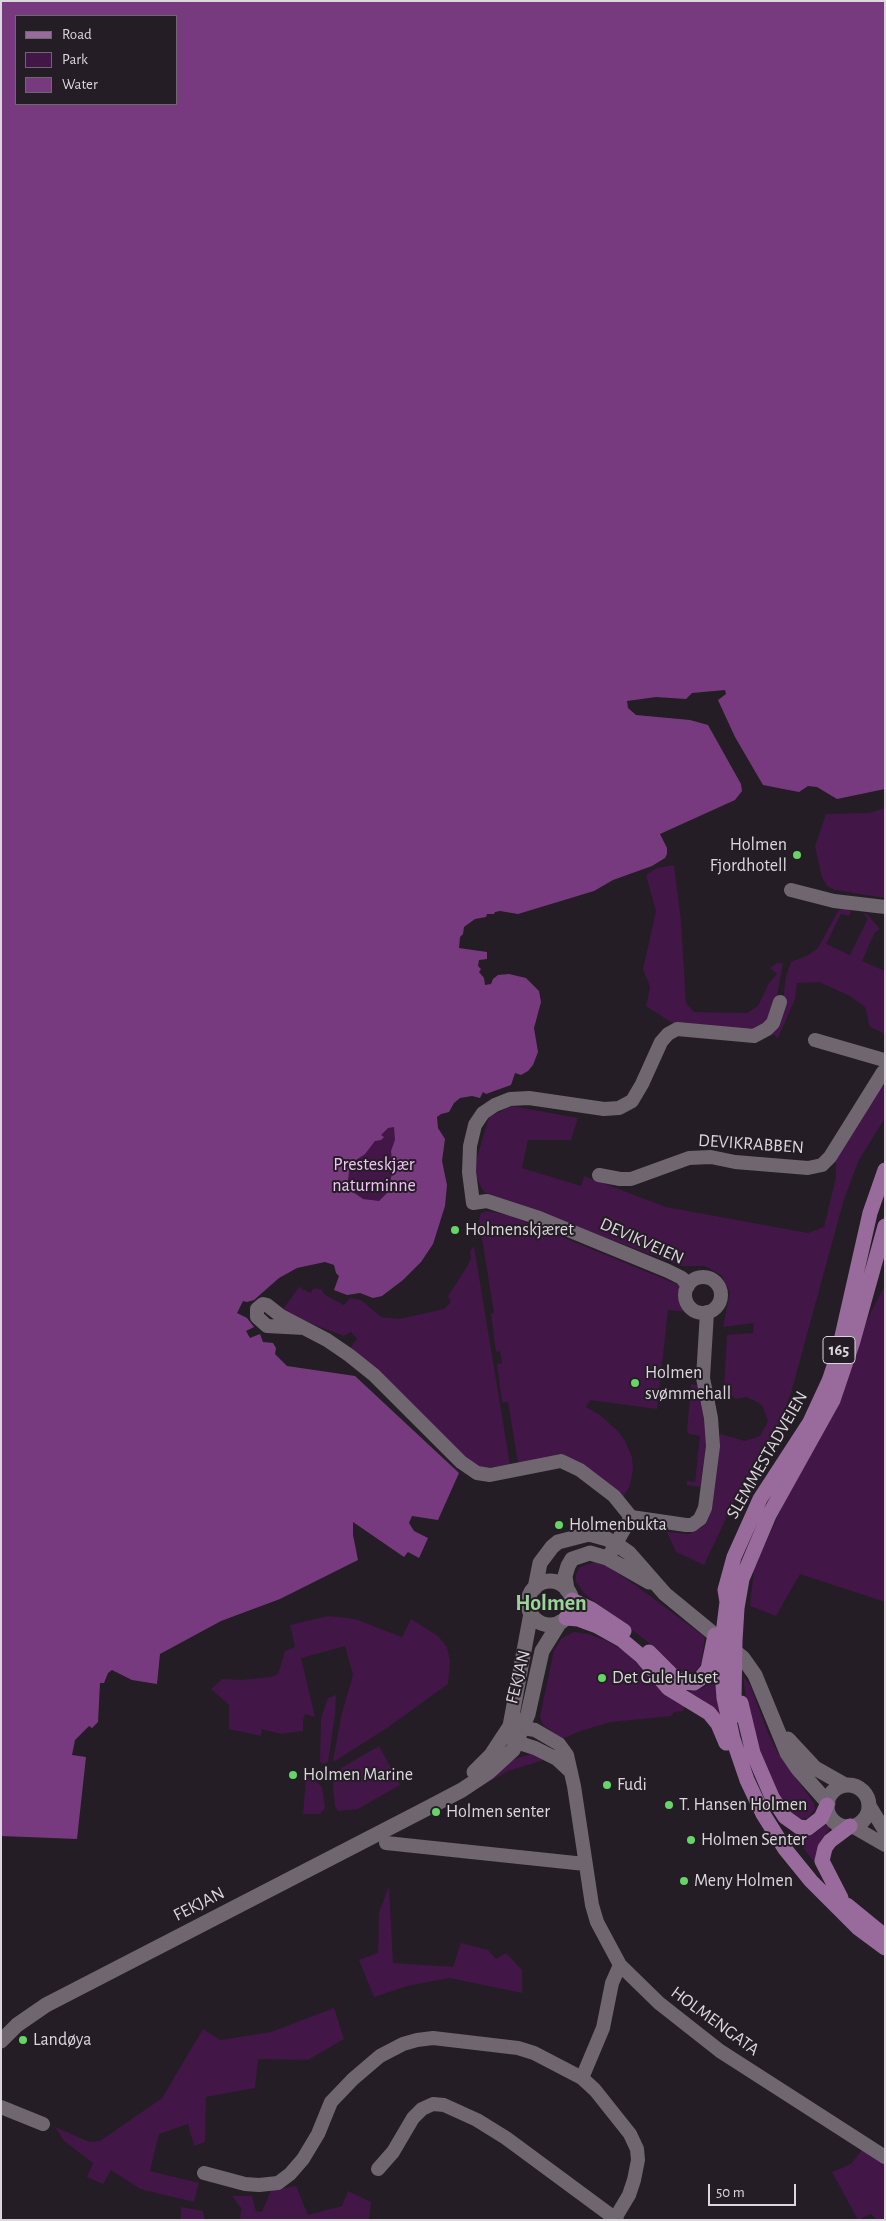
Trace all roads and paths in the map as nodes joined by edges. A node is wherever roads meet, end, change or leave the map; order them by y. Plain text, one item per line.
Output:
1 (791, 890) dead end
2 (885, 907) edge
3 (780, 1002) dead end
4 (815, 1040) dead end
5 (884, 1066) edge
6 (885, 1170) edge
7 (599, 1175) dead end
8 (885, 1226) edge
9 (688, 1286) junction
10 (707, 1312) junction
11 (304, 1328) dead end
12 (631, 1517) junction
13 (616, 1544) junction
14 (607, 1558) junction
15 (535, 1588) junction
16 (658, 1588) junction
17 (570, 1595) junction
18 (531, 1613) junction
19 (563, 1620) junction
20 (725, 1623) junction
21 (718, 1650) junction
22 (735, 1688) junction
23 (774, 1722) junction
24 (514, 1732) junction
25 (747, 1780) junction
26 (845, 1785) junction
27 (828, 1804) junction
28 (869, 1805) junction
29 (851, 1826) junction
30 (885, 1831) edge
31 (386, 1843) dead end
32 (885, 1845) edge
33 (585, 1864) junction
34 (841, 1898) junction
35 (885, 1936) edge
36 (885, 1948) edge
37 (620, 1965) junction
38 (1, 2041) edge
39 (582, 2078) junction
40 (1, 2107) edge
41 (43, 2124) dead end
42 (885, 2157) edge
43 (378, 2169) dead end
44 (204, 2173) dead end
45 (615, 2219) edge

1 - 2 street
3 - 9 street, DEVIKVEIEN
4 - 5 street, DEVIKRABBEN
5 - 7 street, DEVIKRABBEN
6 - 20 main road, SLEMMESTADVEIEN / 165
8 - 20 main road, SLEMMESTADVEIEN / 165
9 - 10 street, DEVIKVEIEN
9 - 10 street, DEVIKVEIEN
10 - 12 street
11 - 12 street
12 - 13 street
13 - 14 street
13 - 15 main road
13 - 16 main road
14 - 16 main road
14 - 17 main road
15 - 17 main road
15 - 18 main road
16 - 23 main road
17 - 19 main road
17 - 21 main road, 165
18 - 19 main road
18 - 24 main road, FEKJAN
19 - 24 main road, FEKJAN
19 - 25 main road, 165
20 - 21 main road, 165
20 - 22 main road, SLEMMESTADVEIEN / 165
21 - 25 main road, 165
22 - 27 main road, 165
22 - 34 main road, SLEMMESTADVEIEN / 165
23 - 26 main road
23 - 27 main road
24 - 33 street, HOLMENGATA
24 - 38 main road, FEKJAN
25 - 36 main road, 165
26 - 27 main road
26 - 28 main road
27 - 29 main road
28 - 29 main road
28 - 30 street
29 - 32 street
29 - 34 main road, 165
31 - 33 street
33 - 37 street, HOLMENGATA
34 - 35 main road, SLEMMESTADVEIEN / 165
37 - 39 street
37 - 42 street, HOLMENGATA
39 - 44 street
39 - 45 street
40 - 41 street
43 - 45 street

